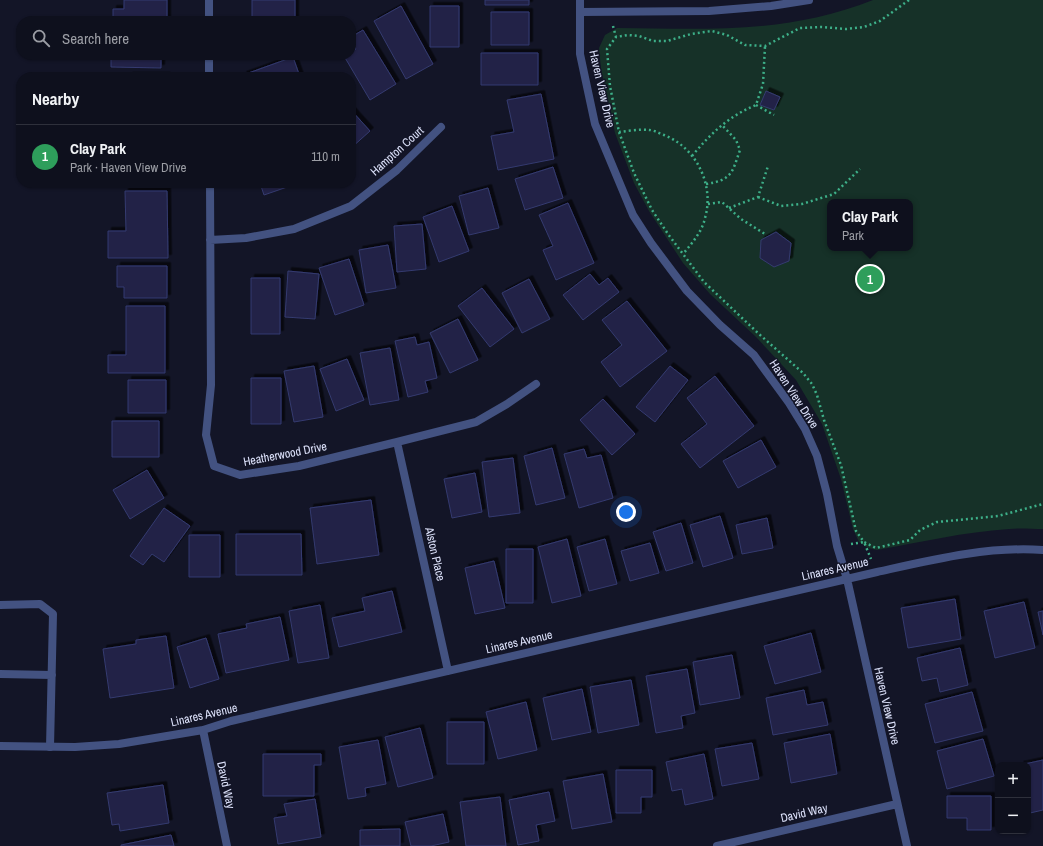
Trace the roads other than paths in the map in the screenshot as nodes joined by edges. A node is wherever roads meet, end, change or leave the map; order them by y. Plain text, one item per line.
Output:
1 (209, 0) edge
2 (580, 0) edge
3 (809, 0) edge
4 (580, 12) junction
5 (209, 16) edge
6 (209, 60) edge
7 (209, 72) edge
8 (441, 127) dead end
9 (210, 188) edge
10 (210, 240) junction
11 (536, 384) dead end
12 (397, 442) junction
13 (1043, 550) edge
14 (847, 579) junction
15 (0, 605) edge
16 (448, 671) junction
17 (0, 674) edge
18 (52, 675) junction
19 (203, 730) junction
20 (0, 746) edge
21 (50, 747) junction
22 (897, 804) junction
23 (227, 846) edge
24 (717, 846) edge
25 (907, 846) edge

1 - 5 street
2 - 4 street, Haven View Drive
3 - 4 street
4 - 14 street, Haven View Drive
6 - 7 street
8 - 10 street, Hampton Court
9 - 10 street, Heatherwood Drive
10 - 12 street, Heatherwood Drive
11 - 12 street, Heatherwood Drive
12 - 16 street, Alston Place
13 - 14 street, Linares Avenue
14 - 16 street, Linares Avenue
14 - 22 street, Haven View Drive
15 - 18 street
16 - 19 street, Linares Avenue
17 - 18 street
18 - 21 street
19 - 21 street, Linares Avenue
19 - 23 street, David Way
20 - 21 street, Linares Avenue
22 - 24 street, David Way
22 - 25 street, Haven View Drive

